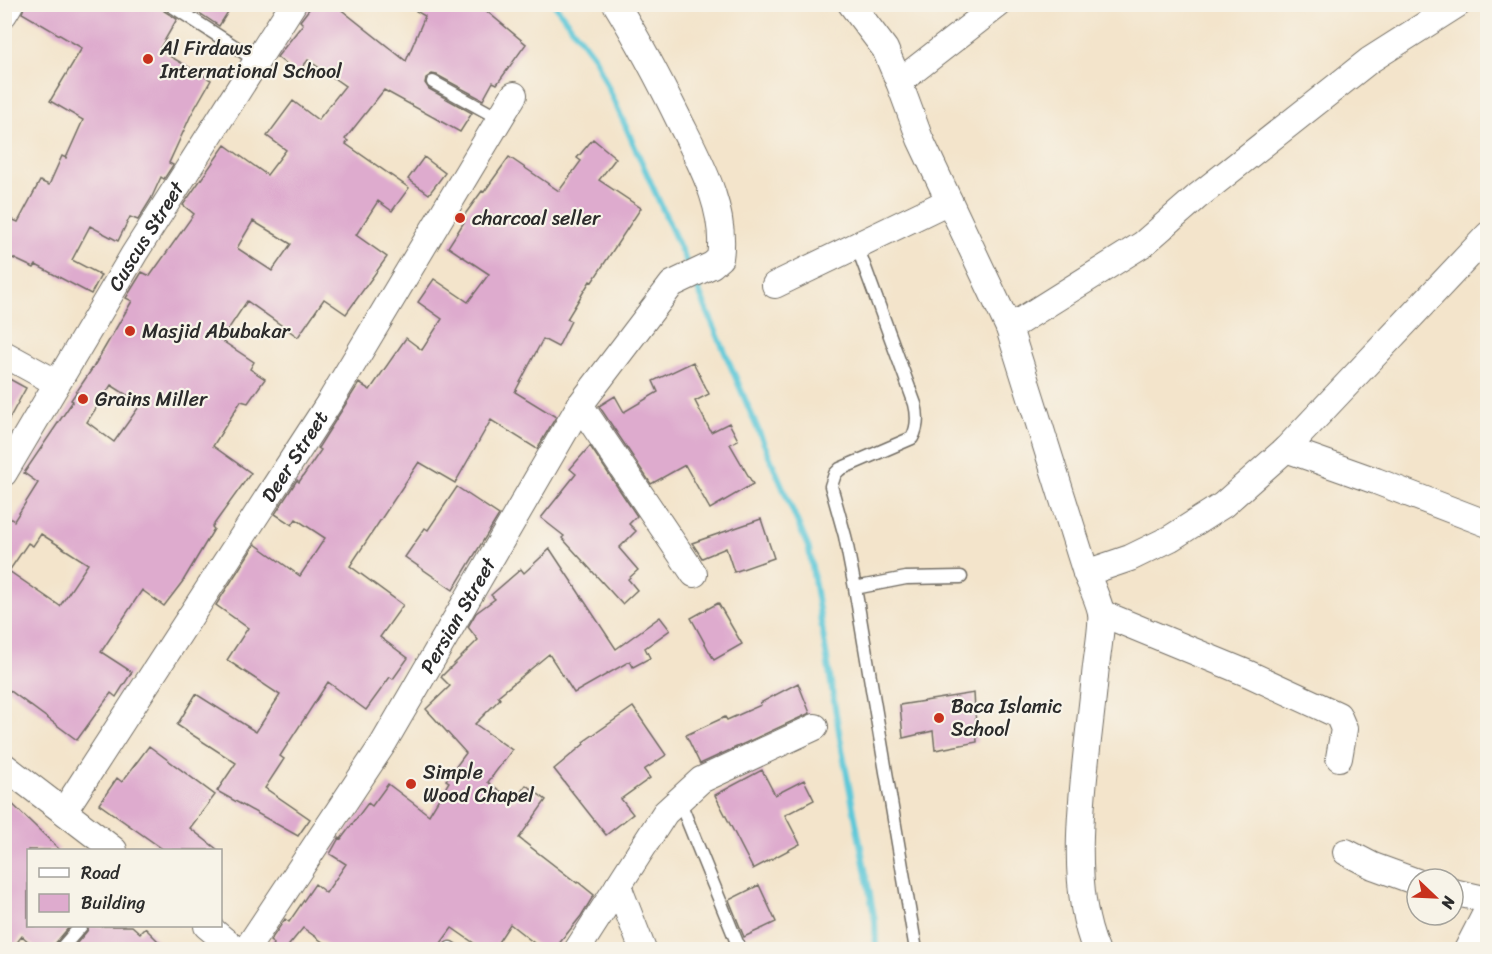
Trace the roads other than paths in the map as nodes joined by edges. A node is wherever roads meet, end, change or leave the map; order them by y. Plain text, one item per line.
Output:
1 (10, 4) edge
2 (169, 4) edge
3 (293, 4) edge
4 (616, 4) edge
5 (851, 4) edge
6 (999, 4) edge
7 (1458, 4) edge
8 (4, 14) edge
9 (257, 61) junction
10 (433, 82) dead end
11 (899, 82) junction
12 (514, 95) dead end
13 (500, 119) junction
14 (949, 201) junction
15 (1488, 235) edge
16 (857, 246) junction
17 (775, 285) dead end
18 (1009, 328) junction
19 (4, 354) edge
20 (57, 383) junction
21 (580, 405) junction
22 (1286, 449) junction
23 (4, 473) edge
24 (1488, 524) edge
25 (1086, 573) junction
26 (694, 574) dead end
27 (961, 577) dead end
28 (855, 588) junction
29 (1101, 613) junction
30 (815, 727) dead end
31 (1339, 758) dead end
32 (4, 766) edge
33 (679, 800) junction
34 (64, 812) junction
35 (113, 849) edge
36 (1346, 852) dead end
37 (1405, 878) edge
38 (618, 886) junction
39 (1465, 895) edge
40 (1488, 900) edge
41 (1488, 909) edge
42 (80, 927) edge
43 (208, 927) edge
44 (60, 950) edge
45 (236, 950) edge
46 (246, 950) edge
47 (577, 950) edge
48 (643, 950) edge
49 (740, 950) edge
50 (916, 950) edge
51 (1096, 950) edge
52 (1467, 950) edge

1 - 8 street
2 - 9 lane
3 - 9 street, Cuscus Street
4 - 21 street, Persian Street
5 - 11 street
6 - 11 street
7 - 18 street
9 - 20 street, Cuscus Street
10 - 13 lane
11 - 14 street
12 - 13 street, Deer Street
13 - 34 street, Deer Street
14 - 16 street
14 - 18 street
15 - 22 street
16 - 17 street
16 - 28 lane
18 - 25 street
19 - 20 street
20 - 23 street, Cuscus Street
21 - 26 street
21 - 46 street, Persian Street
22 - 24 street
22 - 25 street
25 - 29 street
27 - 28 lane
28 - 50 lane
29 - 31 street
29 - 51 street
30 - 33 street
32 - 34 street
33 - 38 street
33 - 49 lane
34 - 35 street
36 - 37 street
38 - 47 street
38 - 48 street
39 - 40 street
41 - 52 street
42 - 44 lane
43 - 45 street

